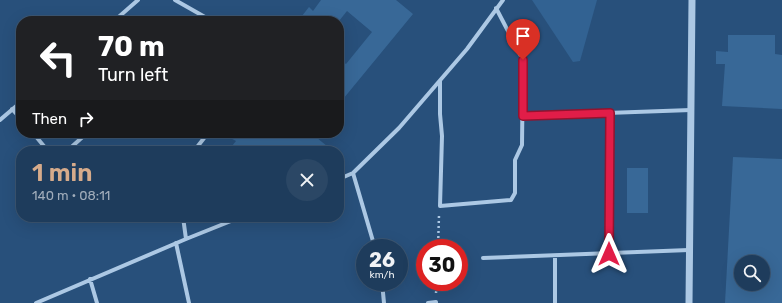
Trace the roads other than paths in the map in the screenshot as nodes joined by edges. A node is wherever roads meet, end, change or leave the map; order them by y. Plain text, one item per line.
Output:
1 (138, 0) edge
2 (175, 0) edge
3 (503, 0) edge
4 (692, 0) edge
5 (496, 8) junction
6 (120, 16) edge
7 (203, 16) edge
8 (440, 81) junction
9 (16, 106) edge
10 (12, 109) junction
11 (690, 110) junction
12 (16, 113) edge
13 (610, 113) junction
14 (523, 116) junction
15 (0, 120) edge
16 (37, 138) edge
17 (81, 138) edge
18 (204, 138) edge
19 (44, 146) edge
20 (73, 146) edge
21 (198, 146) edge
22 (353, 173) junction
23 (344, 177) edge
24 (184, 222) edge
25 (228, 222) edge
26 (186, 239) junction
27 (372, 239) edge
28 (176, 243) junction
29 (689, 250) junction
30 (609, 254) junction
31 (555, 256) junction
32 (483, 258) dead end
33 (90, 280) junction
34 (383, 291) edge
35 (36, 303) edge
36 (97, 303) edge
37 (189, 303) edge
38 (384, 303) edge
39 (428, 303) edge
40 (436, 303) edge
41 (555, 303) edge
42 (689, 303) edge

1 - 6 street
2 - 7 street
3 - 5 street
4 - 11 street
5 - 8 street
5 - 14 street
8 - 14 street
8 - 22 street
9 - 10 street
10 - 12 street
10 - 15 street
11 - 13 street
11 - 29 street
13 - 14 street
13 - 30 street
16 - 19 street
17 - 20 street
18 - 21 street
22 - 23 street
22 - 27 street
24 - 26 street
25 - 26 street
26 - 28 street
28 - 33 street
28 - 37 street
29 - 30 street
29 - 42 street
30 - 31 street
31 - 32 street
31 - 41 street
33 - 35 street
33 - 36 street
34 - 38 street
39 - 40 street

